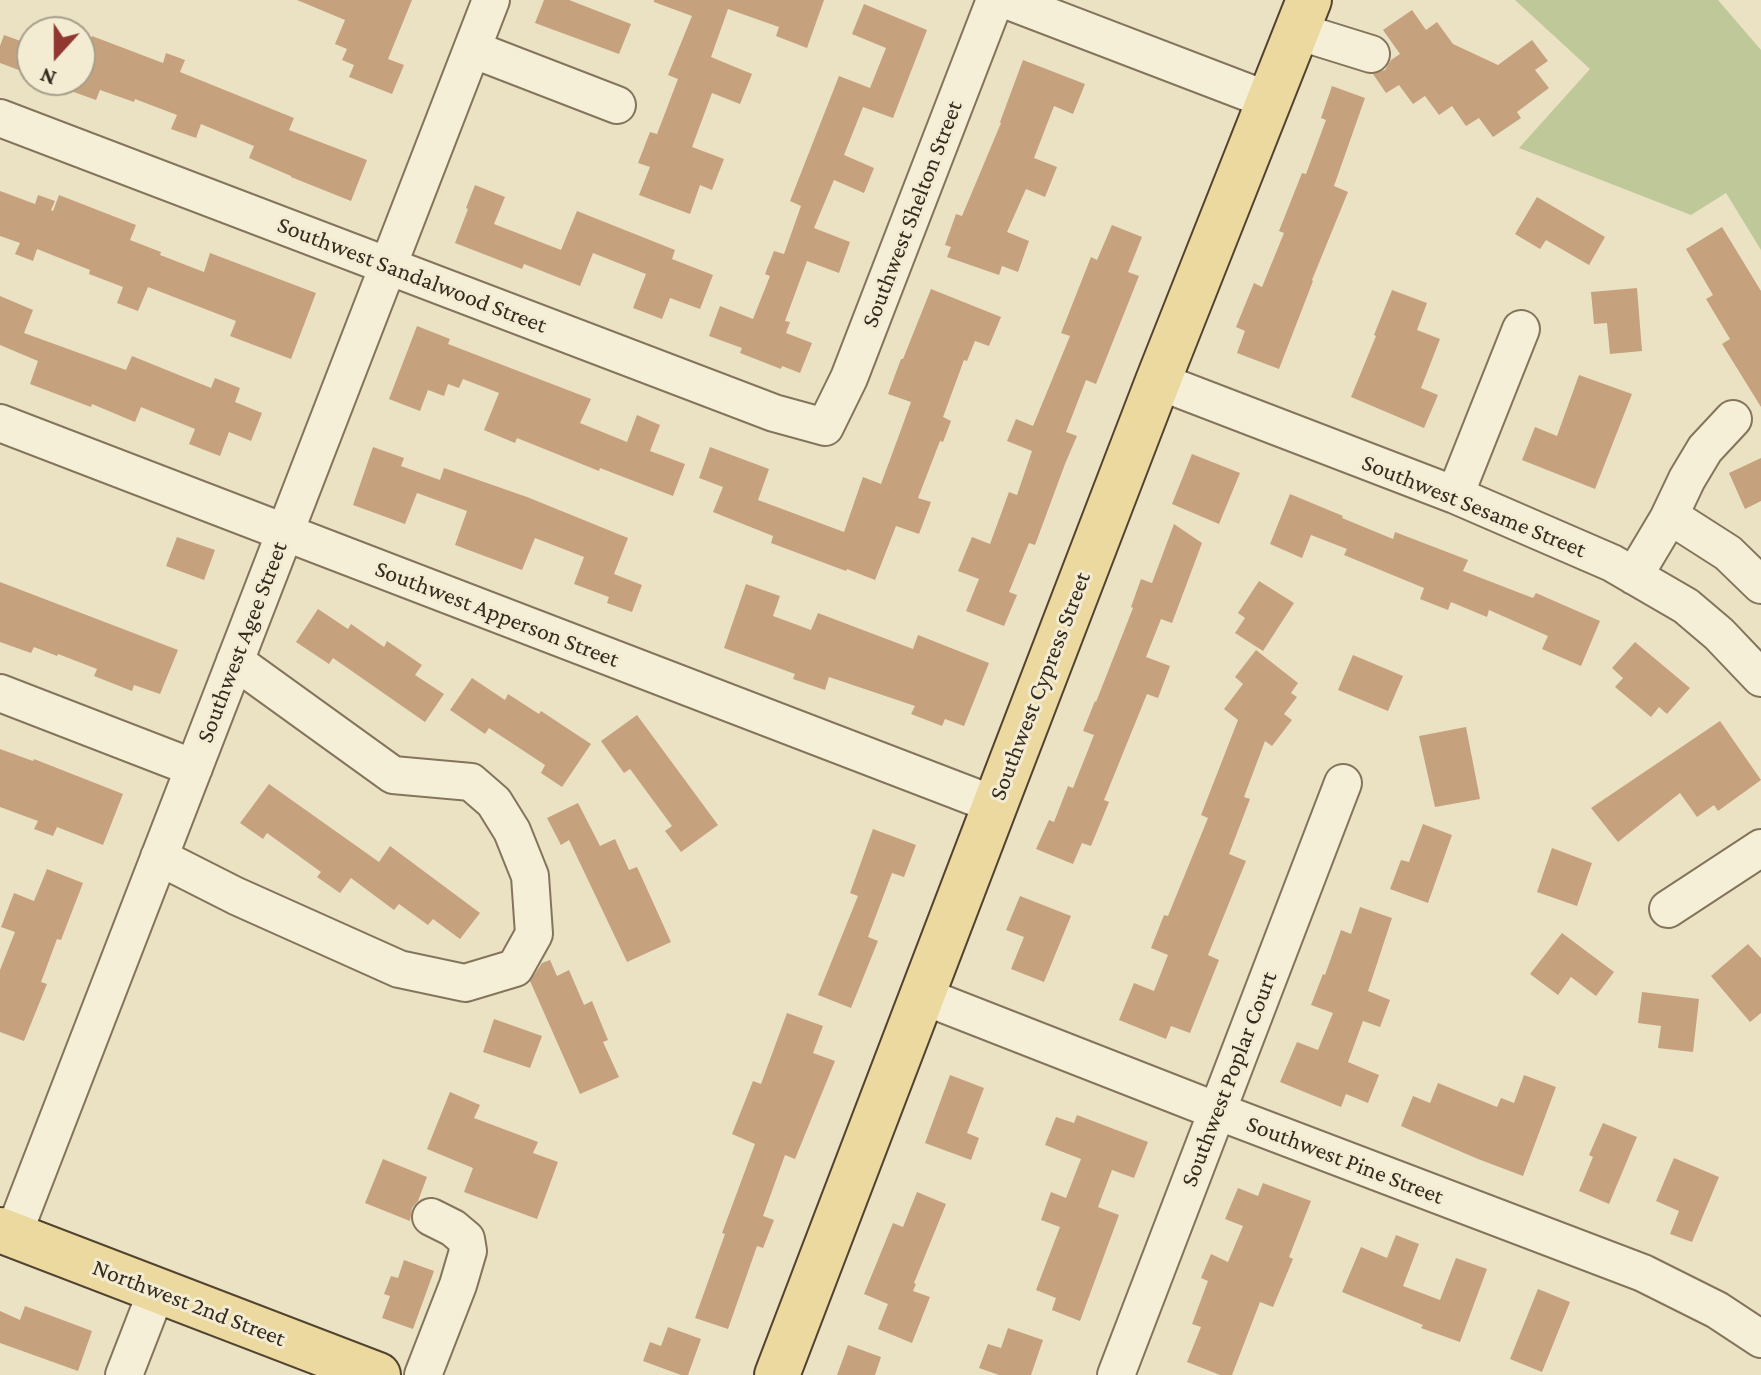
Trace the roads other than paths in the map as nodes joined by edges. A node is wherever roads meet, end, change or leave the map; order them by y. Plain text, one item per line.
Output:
1 (491, 0) edge
2 (995, 0) edge
3 (1006, 0) edge
4 (1303, 15) edge
5 (472, 49) junction
6 (1371, 54) dead end
7 (1270, 101) junction
8 (617, 105) dead end
9 (0, 118) edge
10 (388, 266) junction
11 (1521, 329) dead end
12 (1158, 381) junction
13 (1733, 419) dead end
14 (0, 423) edge
15 (825, 427) joint
16 (1455, 495) junction
17 (1668, 519) junction
18 (285, 533) junction
19 (1634, 576) junction
20 (1761, 585) edge
21 (235, 661) junction
22 (1761, 678) edge
23 (0, 693) edge
24 (194, 768) junction
25 (1343, 783) dead end
26 (995, 805) junction
27 (1761, 848) edge
28 (159, 857) junction
29 (1668, 909) dead end
30 (923, 996) junction
31 (1217, 1111) junction
32 (431, 1217) dead end
33 (6, 1233) edge
34 (157, 1290) junction
35 (1761, 1339) edge
36 (124, 1375) edge
37 (378, 1375) edge
38 (423, 1375) edge
39 (777, 1375) edge
40 (1116, 1375) edge

1 - 5 street, Southwest Agee Street
2 - 15 street, Southwest Shelton Street
3 - 7 street
4 - 6 street
4 - 7 main road, Southwest Cypress Street
5 - 8 street
5 - 10 street, Southwest Agee Street
7 - 12 main road, Southwest Cypress Street
9 - 10 street, Southwest Sandalwood Street
10 - 15 street, Southwest Sandalwood Street
10 - 18 street, Southwest Agee Street
11 - 16 street
12 - 16 street, Southwest Sesame Street
12 - 26 main road, Southwest Cypress Street
13 - 17 street
14 - 18 street, Southwest Apperson Street
16 - 19 street, Southwest Sesame Street
17 - 19 street
17 - 20 street
18 - 21 street, Southwest Agee Street
18 - 26 street, Southwest Apperson Street
19 - 22 street, Southwest Sesame Street
21 - 24 street, Southwest Agee Street
21 - 28 street
23 - 24 street
24 - 28 street, Southwest Agee Street
25 - 31 street, Southwest Poplar Court
26 - 30 main road, Southwest Cypress Street
27 - 29 street
28 - 33 street, Southwest Agee Street
30 - 31 street, Southwest Pine Street
30 - 39 main road, Southwest Cypress Street
31 - 35 street, Southwest Pine Street
31 - 40 street, Southwest Poplar Court
32 - 38 street
33 - 34 main road, Northwest 2nd Street
34 - 36 street
34 - 37 main road, Northwest 2nd Street

